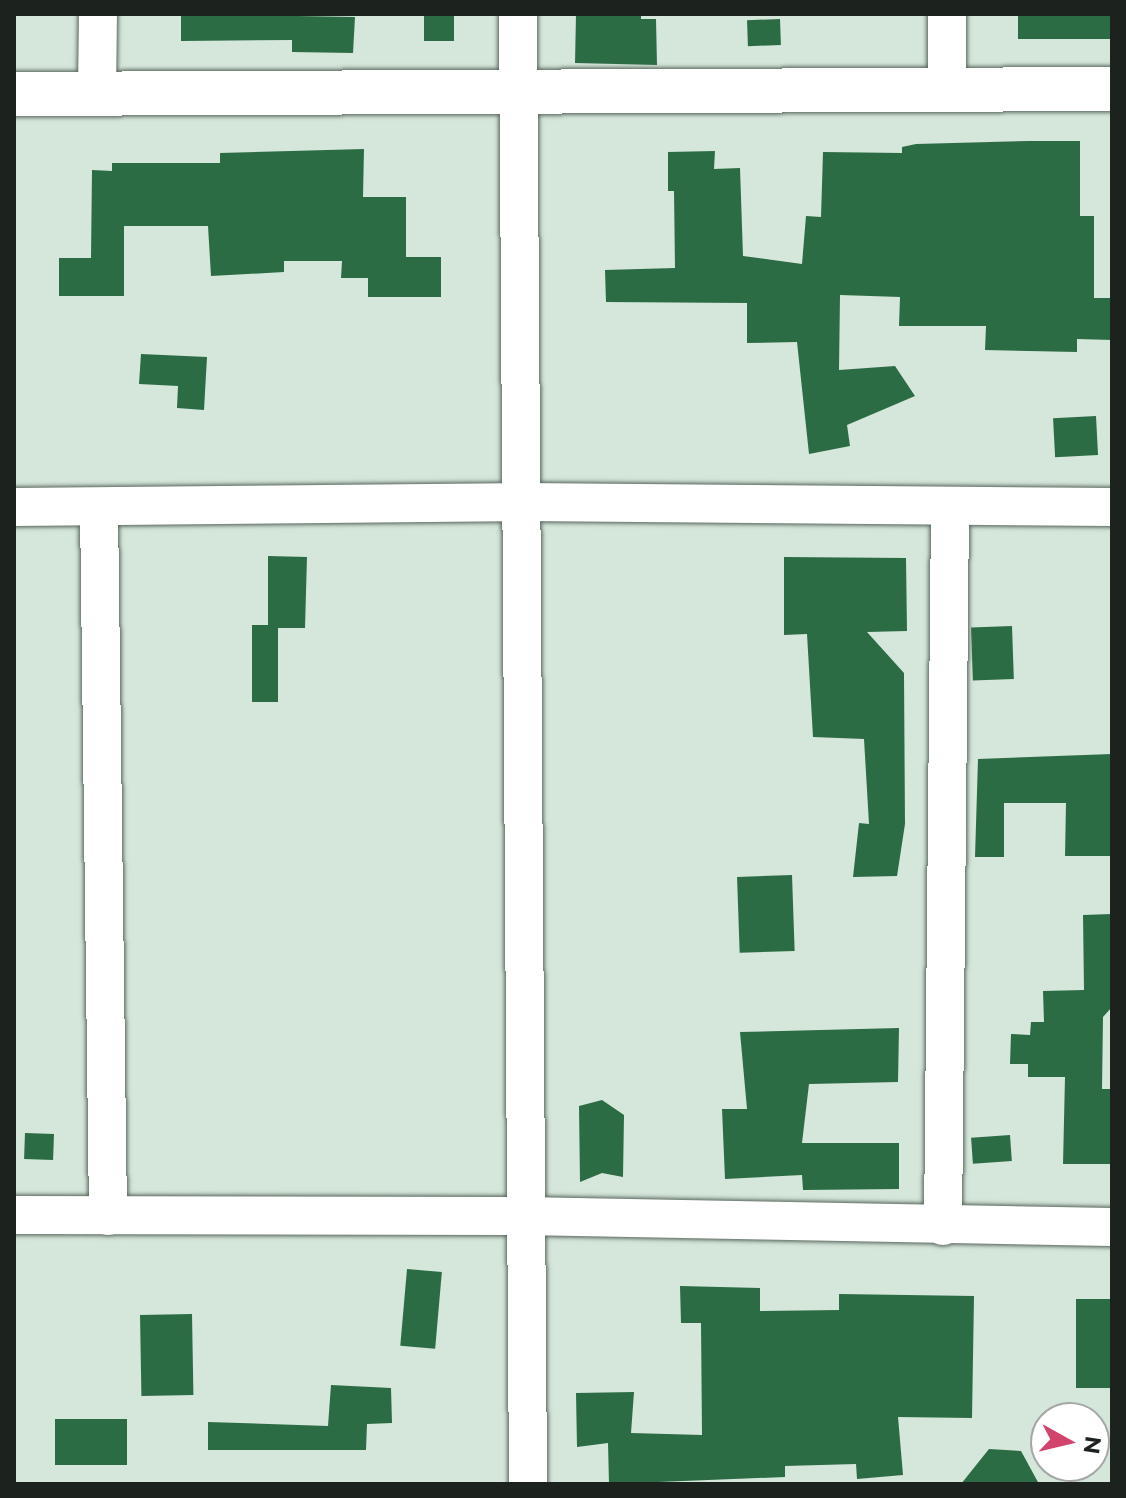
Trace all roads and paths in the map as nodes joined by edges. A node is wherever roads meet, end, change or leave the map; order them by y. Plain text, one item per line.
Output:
1 (98, 14) edge
2 (518, 14) edge
3 (947, 14) edge
4 (947, 88) junction
5 (1112, 89) edge
6 (518, 91) junction
7 (14, 94) edge
8 (97, 94) junction
9 (522, 502) junction
10 (950, 506) junction
11 (14, 507) edge
12 (1112, 507) edge
13 (99, 508) junction
14 (14, 1215) edge
15 (108, 1216) junction
16 (523, 1216) junction
17 (943, 1226) junction
18 (1112, 1227) edge
19 (528, 1484) edge

1 - 8 street
2 - 6 street
3 - 4 street
4 - 5 street
4 - 6 street
6 - 8 street
6 - 9 street
7 - 8 street
9 - 10 street
9 - 13 street
9 - 16 street
10 - 12 street
10 - 17 street
11 - 13 street
13 - 15 street
14 - 15 street
15 - 16 street
16 - 17 street
16 - 19 street
17 - 18 street

